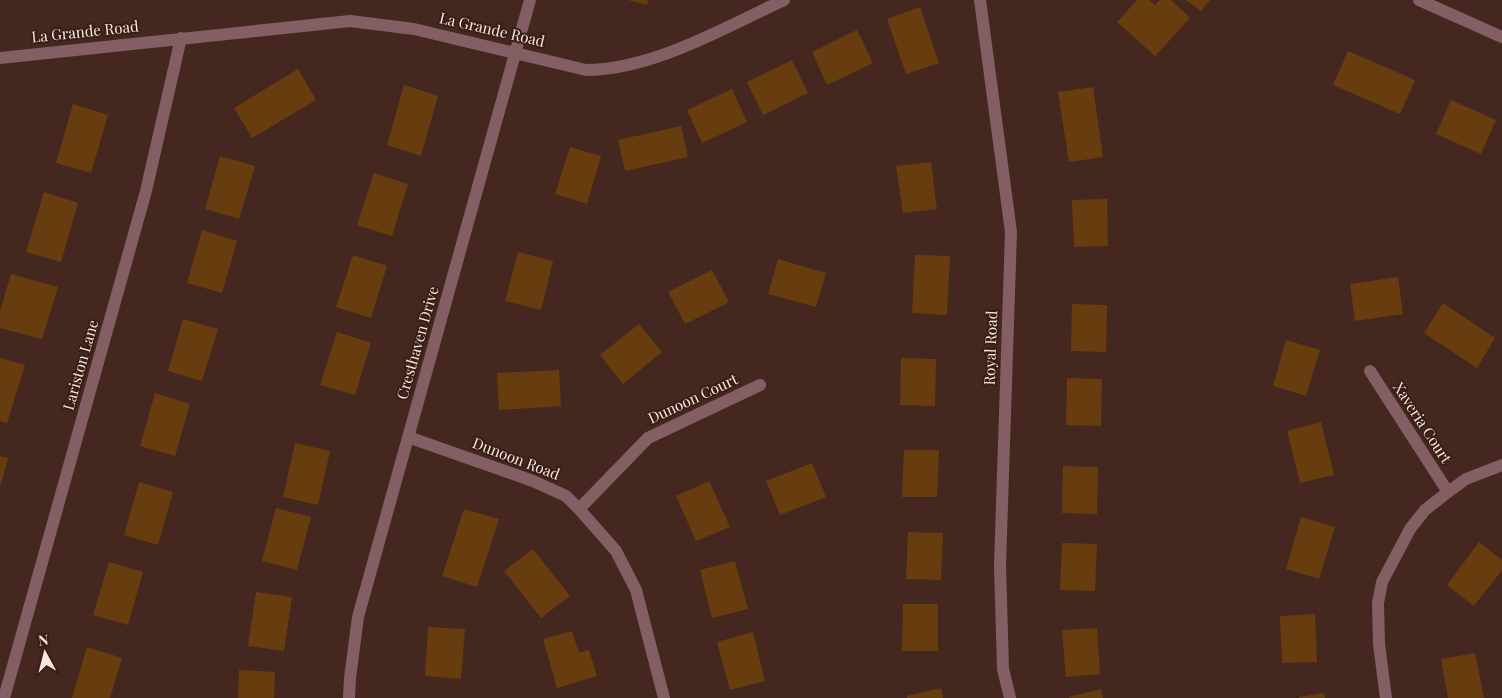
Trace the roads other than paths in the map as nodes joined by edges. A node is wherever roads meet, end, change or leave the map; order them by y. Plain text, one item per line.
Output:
1 (530, 0) edge
2 (784, 0) edge
3 (980, 0) edge
4 (1419, 0) edge
5 (1502, 37) edge
6 (181, 38) junction
7 (516, 52) junction
8 (0, 58) edge
9 (1370, 371) dead end
10 (760, 386) dead end
11 (408, 437) junction
12 (1502, 465) edge
13 (1448, 492) junction
14 (579, 509) junction
15 (4, 698) edge
16 (350, 698) edge
17 (664, 698) edge
18 (1010, 698) edge
19 (1386, 698) edge

1 - 7 street, Cresthaven Drive
2 - 7 street, La Grande Road
3 - 18 street, Royal Road
4 - 5 street
6 - 7 street, La Grande Road
6 - 8 street, La Grande Road
6 - 15 street, Lariston Lane
7 - 11 street, Cresthaven Drive
9 - 13 street, Xaveria Court
10 - 14 street, Dunoon Court
11 - 14 street, Dunoon Road
11 - 16 street, Cresthaven Drive
12 - 13 street
13 - 19 street
14 - 17 street, Dunoon Road

